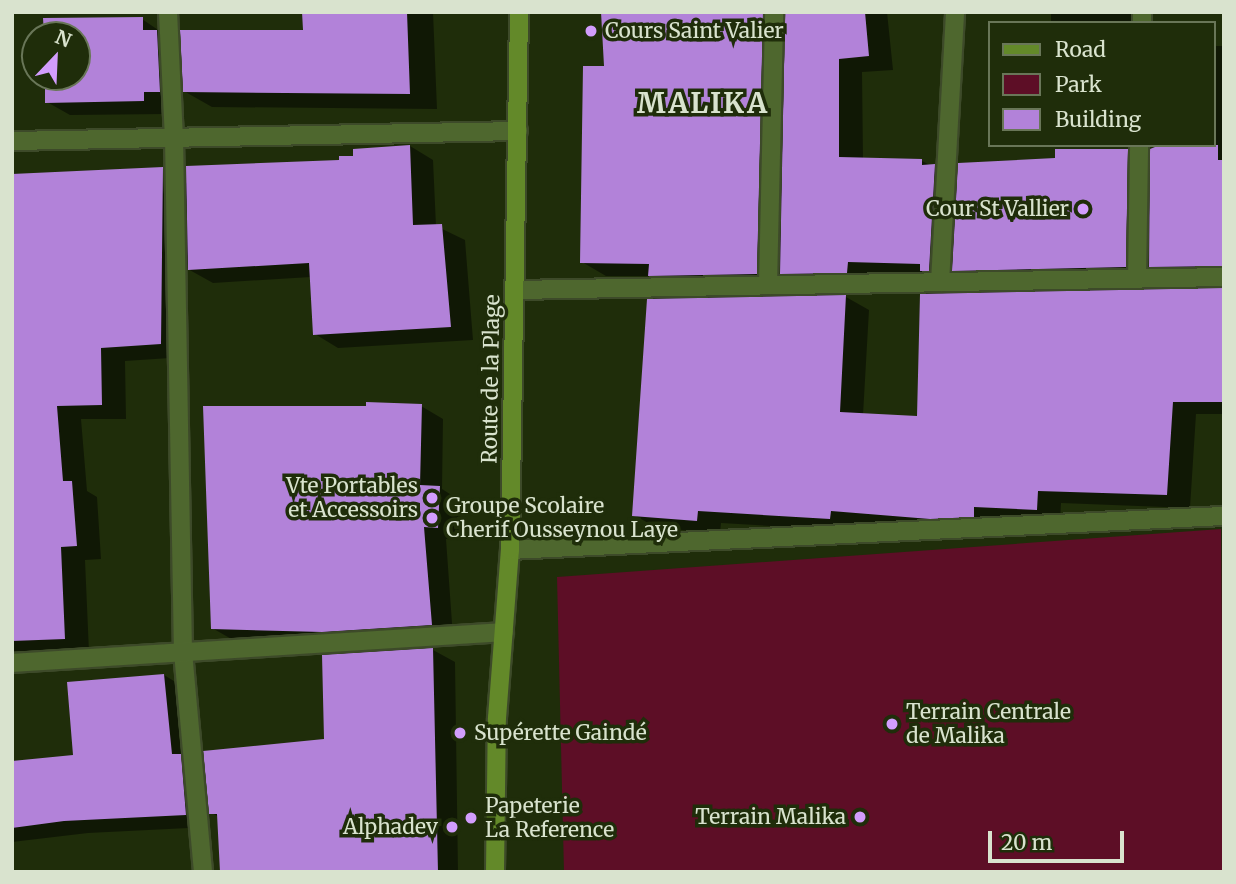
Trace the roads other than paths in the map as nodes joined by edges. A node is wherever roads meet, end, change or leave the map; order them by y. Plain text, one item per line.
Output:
1 (168, 12) edge
2 (519, 12) edge
3 (774, 12) edge
4 (954, 12) edge
5 (518, 131) junction
6 (174, 138) junction
7 (12, 141) edge
8 (1139, 147) edge
9 (1224, 277) edge
10 (1137, 279) junction
11 (940, 282) junction
12 (768, 285) junction
13 (515, 290) junction
14 (1224, 516) edge
15 (510, 550) junction
16 (504, 632) junction
17 (183, 652) junction
18 (12, 663) edge
19 (203, 872) edge
20 (495, 872) edge

1 - 6 street
2 - 5 main road, Route de la Plage
3 - 12 street
4 - 11 street
5 - 6 street
5 - 13 main road, Route de la Plage
6 - 7 street
6 - 17 street
8 - 10 street
9 - 10 street
10 - 11 street
11 - 12 street
12 - 13 street
13 - 15 main road, Route de la Plage
14 - 15 street
15 - 16 main road, Route de la Plage
16 - 17 street
16 - 20 main road, Route de la Plage
17 - 18 street
17 - 19 street

